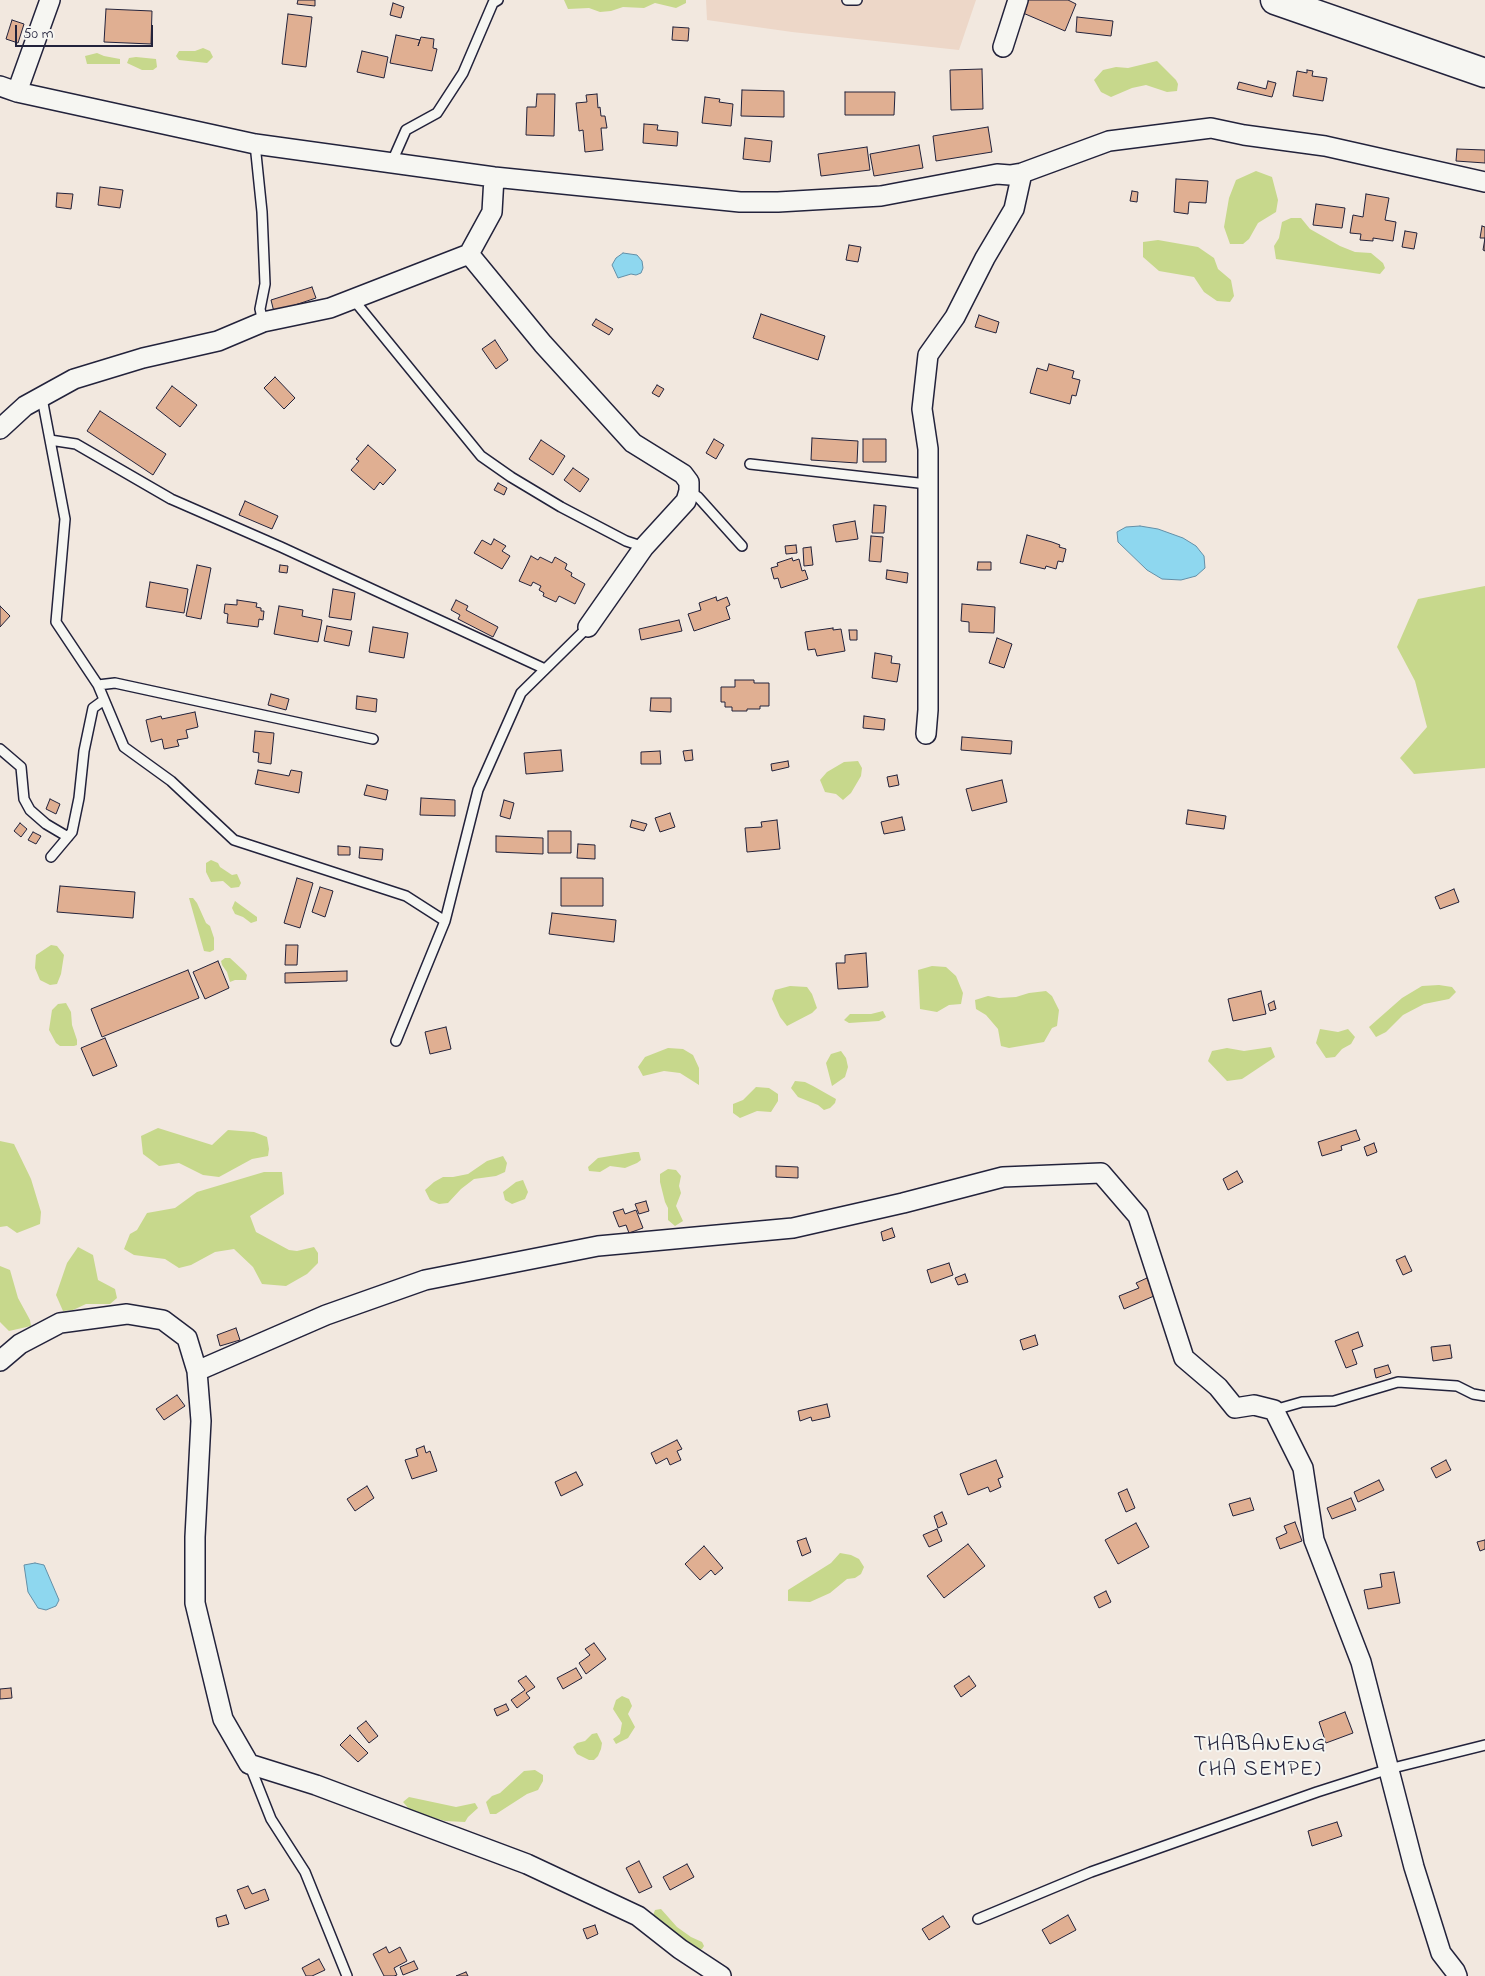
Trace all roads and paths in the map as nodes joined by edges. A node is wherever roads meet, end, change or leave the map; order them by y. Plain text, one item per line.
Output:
1 (50, 0) edge
2 (498, 0) edge
3 (847, 0) edge
4 (857, 0) edge
5 (1018, 0) edge
6 (1275, 0) edge
7 (1004, 46) dead end
8 (1485, 73) edge
9 (8, 89) edge
10 (255, 144) junction
11 (391, 164) junction
12 (1022, 173) junction
13 (494, 177) junction
14 (1485, 182) edge
15 (469, 254) junction
16 (353, 299) junction
17 (263, 322) junction
18 (42, 398) junction
19 (0, 429) edge
20 (50, 440) junction
21 (750, 464) dead end
22 (927, 484) junction
23 (689, 491) junction
24 (742, 546) dead end
25 (644, 547) junction
26 (588, 627) joint
27 (545, 669) junction
28 (98, 685) junction
29 (104, 700) junction
30 (926, 734) dead end
31 (373, 739) dead end
32 (0, 749) edge
33 (68, 837) junction
34 (51, 857) dead end
35 (444, 921) junction
36 (396, 1042) dead end
37 (0, 1360) edge
38 (197, 1371) junction
39 (1485, 1396) edge
40 (1274, 1410) junction
41 (1485, 1744) edge
42 (249, 1764) junction
43 (1390, 1769) junction
44 (978, 1919) dead end
45 (347, 1976) edge
46 (721, 1976) edge
47 (1457, 1976) edge

1 - 9 street
2 - 11 lane
3 - 4 lane
5 - 7 street
6 - 8 main road
9 - 10 street
10 - 11 street
10 - 17 lane
11 - 13 street
12 - 13 street
12 - 14 street
12 - 22 street
13 - 15 street
15 - 16 street
15 - 23 street
16 - 17 street
16 - 25 lane
17 - 18 street
18 - 19 street
18 - 20 lane
20 - 27 lane
20 - 28 lane
21 - 22 lane
22 - 30 street
23 - 24 lane
23 - 25 street
25 - 26 street
26 - 27 lane
27 - 35 lane
28 - 29 lane
28 - 31 lane
29 - 33 lane
29 - 35 lane
32 - 33 lane
33 - 34 lane
35 - 36 lane
37 - 38 street
38 - 40 street
38 - 42 street
39 - 40 lane
40 - 43 street
41 - 43 lane
42 - 45 lane
42 - 46 street
43 - 44 lane
43 - 47 street

